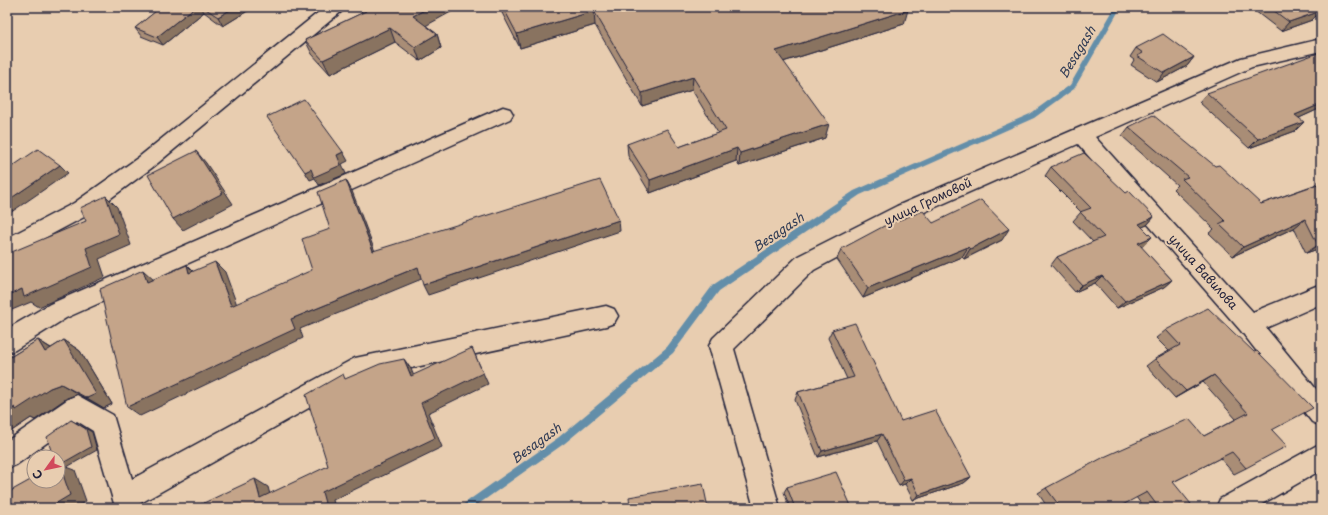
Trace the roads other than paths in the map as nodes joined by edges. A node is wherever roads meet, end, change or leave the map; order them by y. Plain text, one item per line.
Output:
1 (336, 7) edge
2 (1321, 45) edge
3 (503, 114) dead end
4 (1080, 134) junction
5 (7, 249) edge
6 (1321, 294) edge
7 (606, 316) dead end
8 (1249, 324) junction
9 (7, 342) edge
10 (1321, 414) edge
11 (7, 456) edge
12 (1321, 456) edge
13 (767, 508) edge
14 (1229, 508) edge

1 - 5 street
2 - 4 street, улица Громовой
3 - 9 street
4 - 8 street, улица Вавилова
4 - 13 street, улица Громовой
6 - 8 street
7 - 11 street
8 - 10 street, улица Вавилова
12 - 14 street

